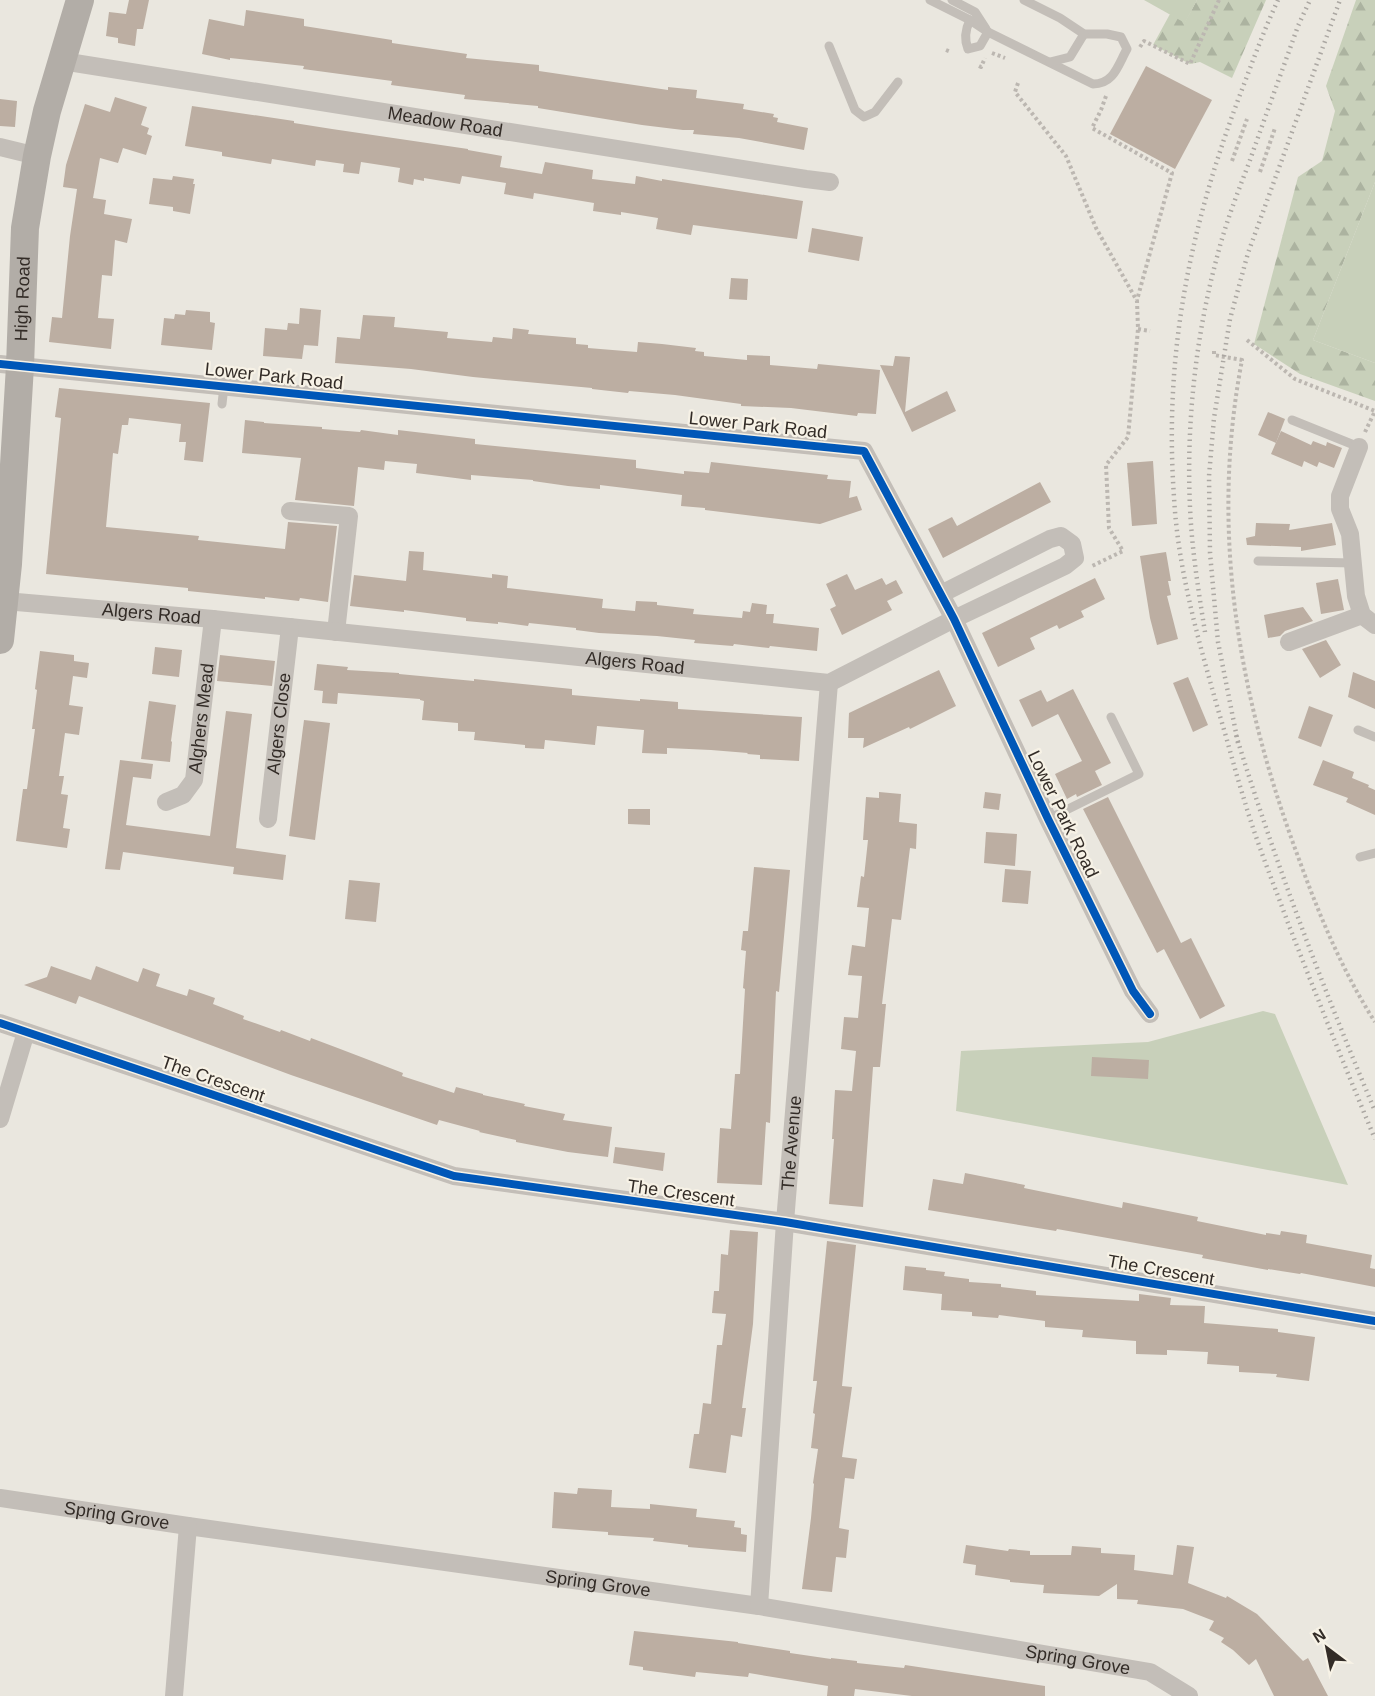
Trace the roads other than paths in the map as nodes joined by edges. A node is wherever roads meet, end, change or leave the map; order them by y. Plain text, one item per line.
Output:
1 (80, 0) edge
2 (930, 0) edge
3 (952, 0) edge
4 (1024, 0) edge
5 (970, 20) junction
6 (988, 32) junction
7 (1084, 34) junction
8 (829, 46) dead end
9 (62, 61) junction
10 (1050, 62) junction
11 (898, 82) dead end
12 (0, 147) edge
13 (37, 156) junction
14 (830, 182) dead end
15 (10, 365) edge
16 (1292, 420) dead end
17 (1359, 447) joint
18 (290, 511) dead end
19 (1258, 561) dead end
20 (1353, 563) junction
21 (941, 594) junction
22 (5, 601) junction
23 (213, 619) junction
24 (954, 619) junction
25 (1369, 620) edge
26 (290, 627) junction
27 (336, 632) junction
28 (0, 639) edge
29 (1289, 642) dead end
30 (829, 683) junction
31 (1111, 717) dead end
32 (1358, 730) dead end
33 (1375, 737) edge
34 (166, 802) dead end
35 (268, 819) dead end
36 (1048, 819) junction
37 (1375, 853) edge
38 (1360, 857) dead end
39 (1150, 1014) dead end
40 (0, 1023) edge
41 (26, 1032) junction
42 (0, 1119) edge
43 (785, 1222) junction
44 (1375, 1322) edge
45 (0, 1498) edge
46 (188, 1526) junction
47 (759, 1606) junction
48 (174, 1696) edge
49 (1189, 1696) edge

1 - 9 main road, High Road
2 - 5 lane
3 - 6 lane
4 - 7 lane
5 - 6 lane
5 - 6 lane
6 - 10 lane
7 - 10 lane
7 - 10 lane
8 - 11 lane
9 - 13 main road, High Road
9 - 14 street, Meadow Road
12 - 13 street
13 - 15 main road, High Road
15 - 21 street, Lower Park Road
15 - 22 main road, High Road
16 - 17 lane
17 - 20 street
18 - 27 street
19 - 20 lane
20 - 25 street
21 - 24 street, Lower Park Road
21 - 24 street
22 - 23 street, Algers Road
22 - 28 main road, High Road
23 - 26 street, Algers Road
23 - 34 street, Alghers Mead
24 - 30 street
24 - 36 street, Lower Park Road
25 - 29 street
26 - 27 street, Algers Road
26 - 35 street, Algers Close
27 - 30 street, Algers Road
30 - 43 street, The Avenue
31 - 36 lane
32 - 33 lane
36 - 39 street, Lower Park Road
37 - 38 lane
40 - 41 street, The Crescent
41 - 42 street
41 - 43 street, The Crescent
43 - 44 street, The Crescent
43 - 47 street, The Avenue
45 - 46 street, Spring Grove
46 - 47 street, Spring Grove
46 - 48 street
47 - 49 street, Spring Grove

